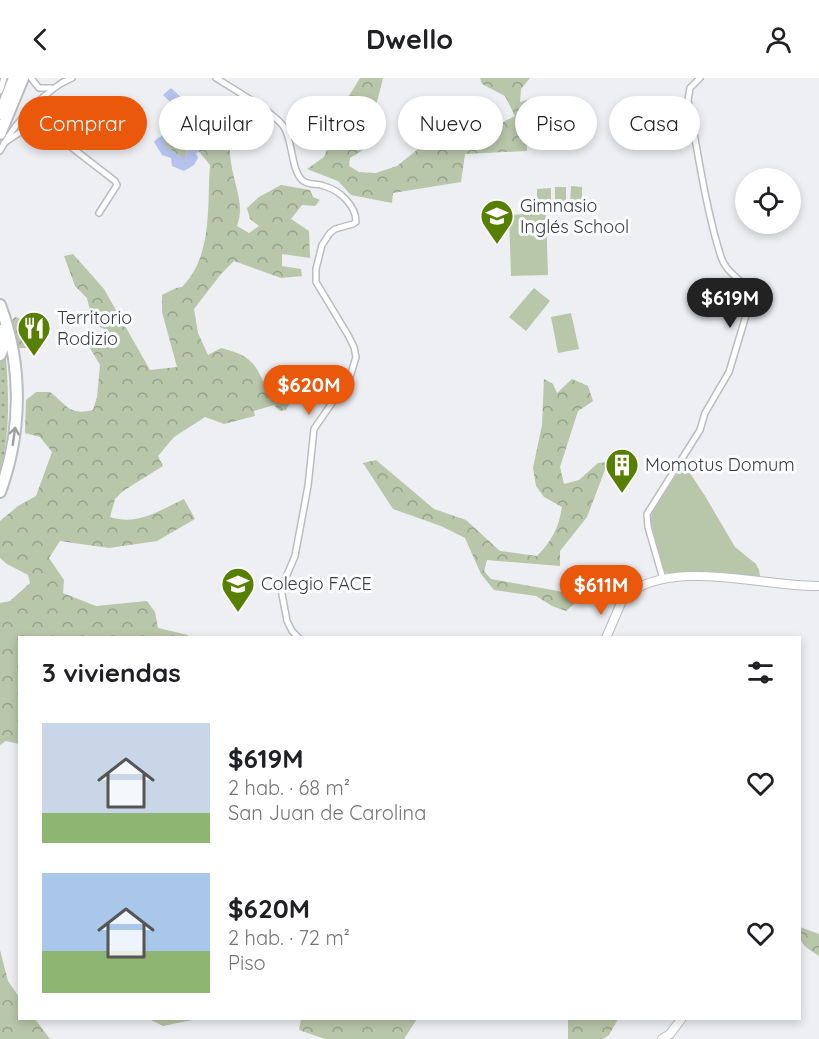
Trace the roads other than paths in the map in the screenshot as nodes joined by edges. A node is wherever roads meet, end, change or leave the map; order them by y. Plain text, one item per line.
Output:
1 (4, 78) edge
2 (14, 78) edge
3 (23, 78) edge
4 (31, 78) edge
5 (72, 78) edge
6 (216, 78) edge
7 (700, 78) edge
8 (63, 82) junction
9 (0, 91) edge
10 (0, 114) edge
11 (2, 138) edge
12 (0, 151) edge
13 (99, 213) dead end
14 (0, 305) edge
15 (0, 324) edge
16 (0, 355) edge
17 (0, 492) edge
18 (663, 579) junction
19 (819, 586) edge
20 (297, 636) edge
21 (607, 636) edge
22 (680, 1020) edge
23 (662, 1039) edge

1 - 9 street
2 - 10 highway
3 - 11 highway
4 - 8 street
5 - 8 street
6 - 20 street
7 - 18 street
8 - 11 street
11 - 12 street
11 - 13 street
17 -> 14 highway
15 - 16 highway
18 - 19 street
18 - 21 street
22 - 23 street

